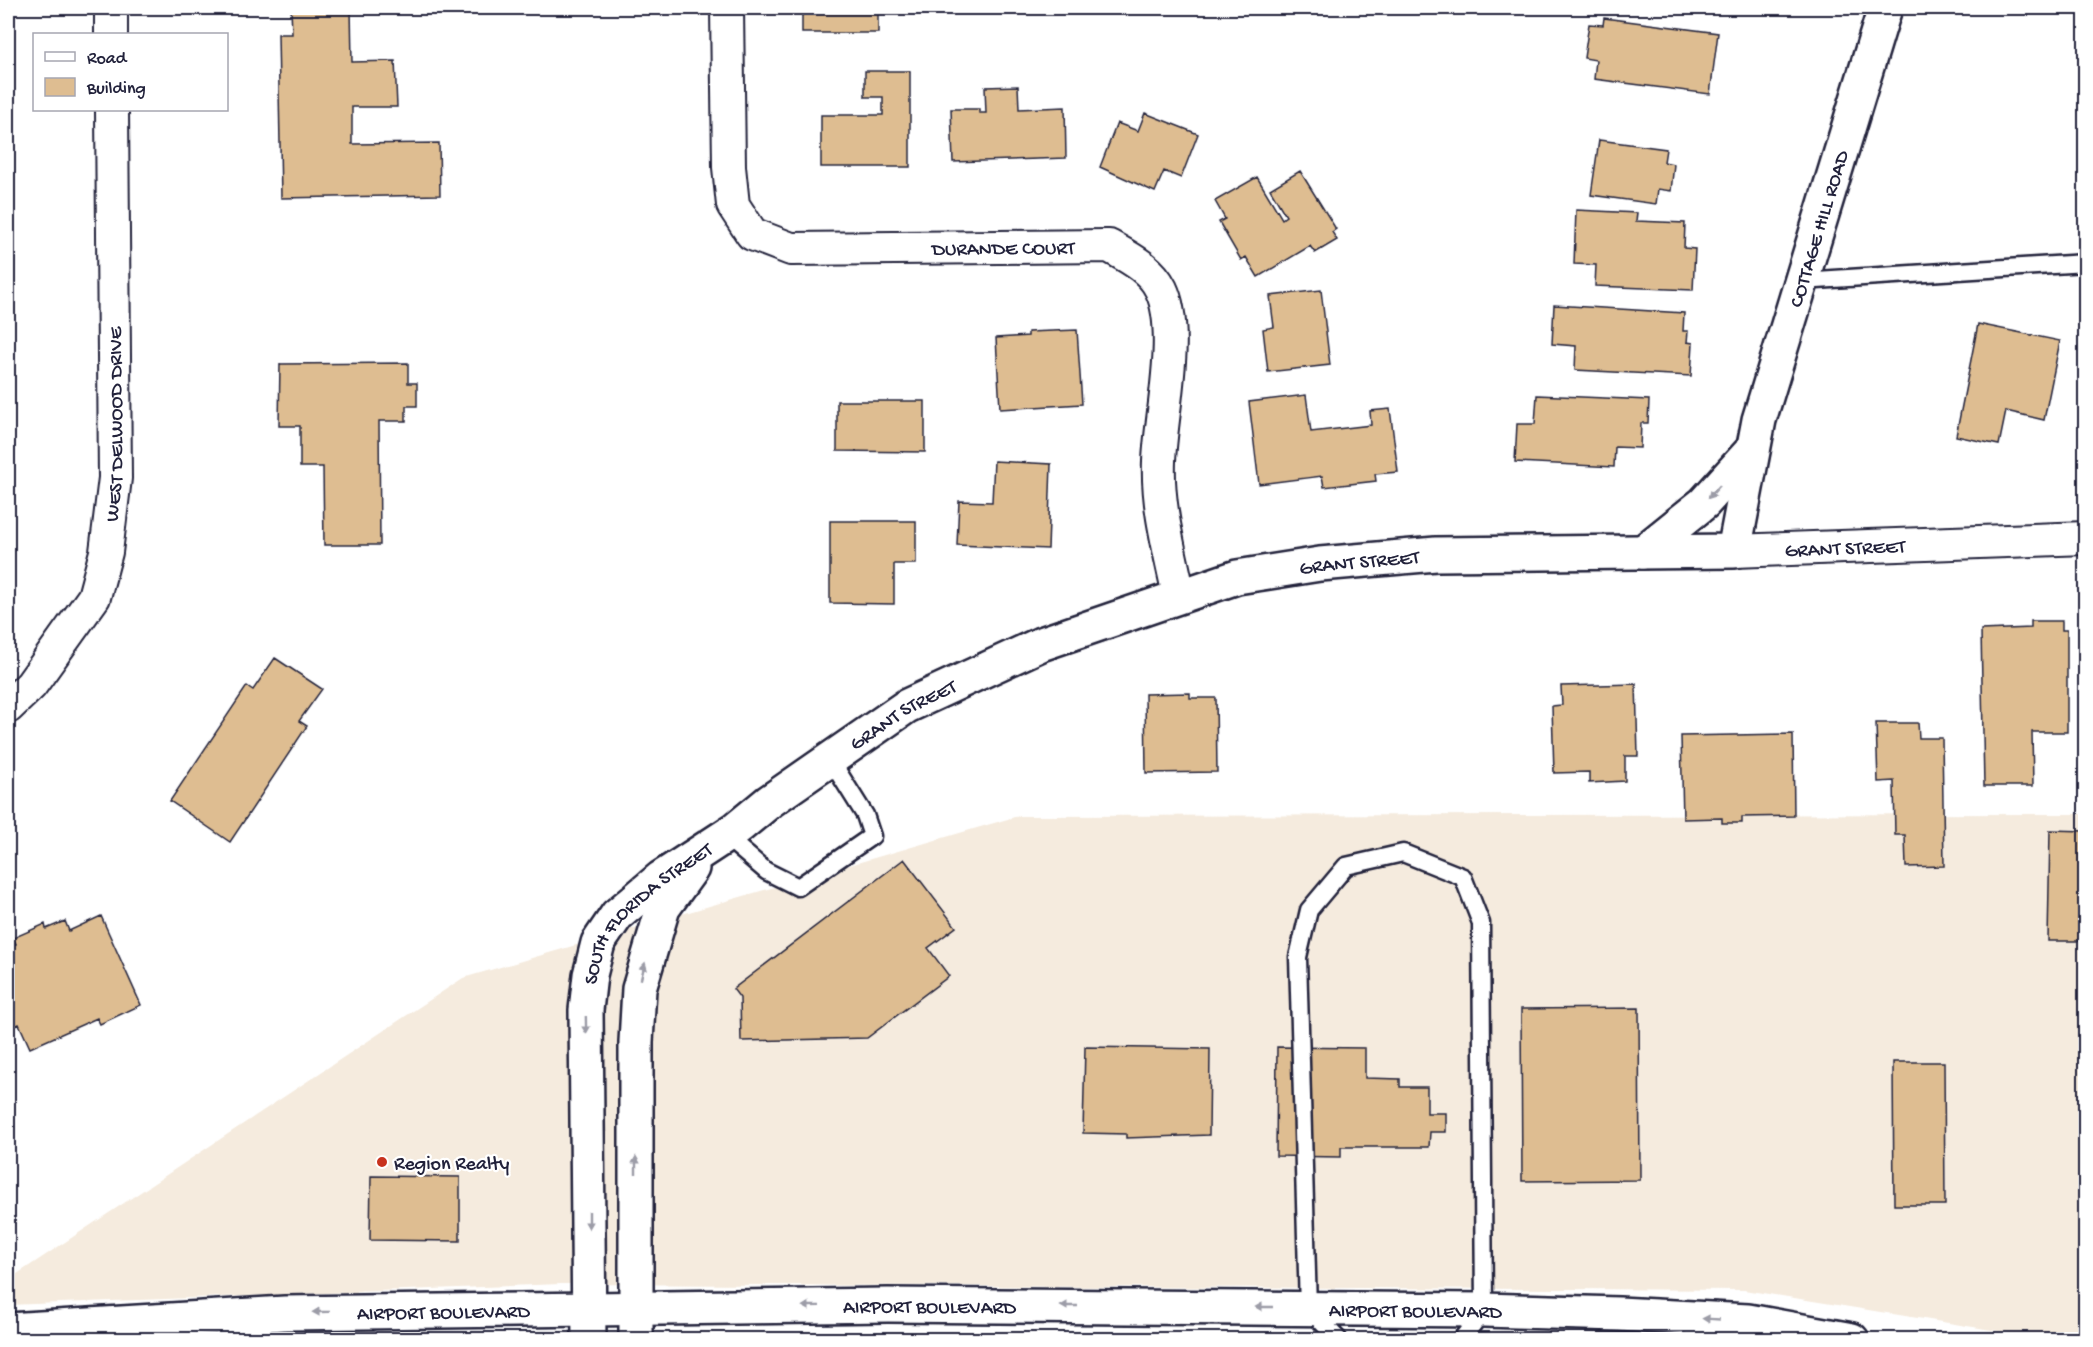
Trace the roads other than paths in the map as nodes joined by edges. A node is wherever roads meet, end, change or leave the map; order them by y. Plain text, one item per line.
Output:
1 (111, 8) edge
2 (727, 8) edge
3 (1885, 8) edge
4 (111, 33) edge
5 (112, 111) edge
6 (2085, 263) edge
7 (1801, 281) junction
8 (1753, 449) junction
9 (2085, 538) edge
10 (1734, 550) junction
11 (1643, 552) junction
12 (1179, 596) junction
13 (8, 706) edge
14 (830, 759) junction
15 (715, 844) junction
16 (1308, 1308) junction
17 (1484, 1310) junction
18 (589, 1324) edge
19 (636, 1324) edge
20 (8, 1330) edge
21 (1746, 1330) edge
22 (1339, 1340) edge
23 (1461, 1340) edge
24 (1852, 1340) edge

1 - 4 street
2 - 12 street, DURANDE COURT
3 - 7 street, COTTAGE HILL ROAD
5 - 13 street, WEST DELWOOD DRIVE
6 - 7 lane
7 - 8 street, COTTAGE HILL ROAD
8 - 10 street, COTTAGE HILL ROAD
8 -> 11 street
9 - 10 street, GRANT STREET
10 - 11 street, GRANT STREET
11 - 12 street, GRANT STREET
12 - 14 street, GRANT STREET
14 - 15 street, GRANT STREET
14 - 15 lane
15 -> 18 street, SOUTH FLORIDA STREET
19 -> 15 street, SOUTH FLORIDA STREET
16 - 17 street, AIRPORT BOULEVARD
16 - 17 lane
16 -> 19 street, AIRPORT BOULEVARD
16 - 22 lane
21 -> 17 street, AIRPORT BOULEVARD
17 - 23 lane
18 - 19 street, AIRPORT BOULEVARD
18 -> 20 street, AIRPORT BOULEVARD
21 - 24 street, AIRPORT BOULEVARD

